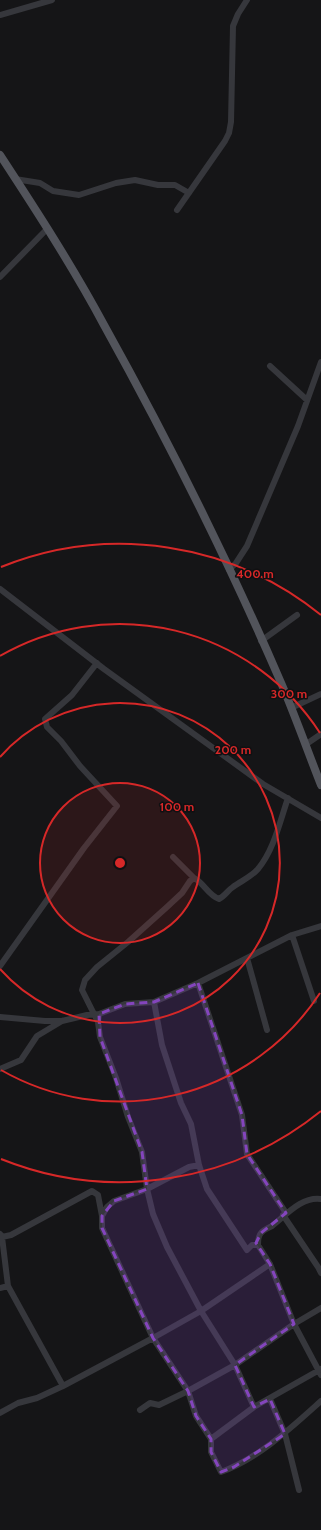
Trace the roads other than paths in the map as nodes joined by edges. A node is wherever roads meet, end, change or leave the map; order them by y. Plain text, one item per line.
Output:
1 (52, 0) edge
2 (247, 0) edge
3 (0, 15) edge
4 (0, 155) edge
5 (15, 179) junction
6 (189, 193) junction
7 (177, 210) dead end
8 (47, 229) junction
9 (0, 277) edge
10 (321, 362) edge
11 (270, 366) dead end
12 (307, 400) junction
13 (229, 570) junction
14 (0, 589) edge
15 (297, 615) dead end
16 (261, 640) junction
17 (97, 663) junction
18 (321, 694) edge
19 (290, 708) junction
20 (321, 734) edge
21 (305, 745) junction
22 (321, 785) edge
23 (288, 798) junction
24 (321, 818) edge
25 (173, 856) dead end
26 (194, 878) junction
27 (321, 926) edge
28 (292, 935) junction
29 (247, 958) junction
30 (0, 966) edge
31 (198, 983) junction
32 (314, 1001) dead end
33 (154, 1002) junction
34 (96, 1015) junction
35 (0, 1017) edge
36 (62, 1021) junction
37 (266, 1030) dead end
38 (0, 1069) edge
39 (199, 1165) junction
40 (147, 1189) junction
41 (320, 1198) edge
42 (285, 1214) junction
43 (102, 1216) junction
44 (1, 1235) edge
45 (255, 1245) junction
46 (270, 1264) junction
47 (321, 1273) edge
48 (8, 1286) junction
49 (0, 1288) edge
50 (321, 1308) edge
51 (201, 1310) junction
52 (294, 1324) junction
53 (153, 1338) junction
54 (235, 1365) junction
55 (320, 1372) edge
56 (63, 1386) junction
57 (188, 1391) junction
58 (270, 1398) junction
59 (321, 1401) edge
60 (254, 1407) junction
61 (140, 1410) dead end
62 (0, 1413) edge
63 (285, 1434) junction
64 (211, 1440) junction
65 (299, 1490) dead end

1 - 3 street
2 - 6 street
4 - 5 main road
5 - 6 street
5 - 8 main road
6 - 7 street
8 - 9 street
8 - 13 main road
10 - 12 street
11 - 12 street
12 - 13 street
13 - 16 main road
14 - 17 street
15 - 16 street
16 - 19 main road
17 - 23 street
17 - 30 street
18 - 19 street
19 - 21 main road
20 - 21 street
21 - 22 main road
23 - 24 street
23 - 26 street
25 - 26 street
26 - 34 street
27 - 28 street
28 - 29 street
28 - 32 street
29 - 31 street
29 - 37 street
31 - 33 street
31 - 42 street
33 - 34 street
33 - 39 street
34 - 36 street
34 - 40 street
35 - 36 street
36 - 38 street
39 - 40 street
39 - 45 street
40 - 43 street
40 - 51 street
41 - 42 street
42 - 45 street
42 - 47 street
43 - 44 street
43 - 53 street
44 - 48 street
45 - 46 street
46 - 51 street
46 - 52 street
48 - 49 street
48 - 56 street
50 - 52 street
51 - 53 street
51 - 54 street
52 - 54 street
52 - 55 street
53 - 56 street
53 - 57 street
54 - 57 street
54 - 60 street
55 - 58 street
56 - 62 street
57 - 61 street
57 - 64 street
58 - 60 street
58 - 63 street
59 - 63 street
60 - 64 street
63 - 64 street
63 - 65 street

